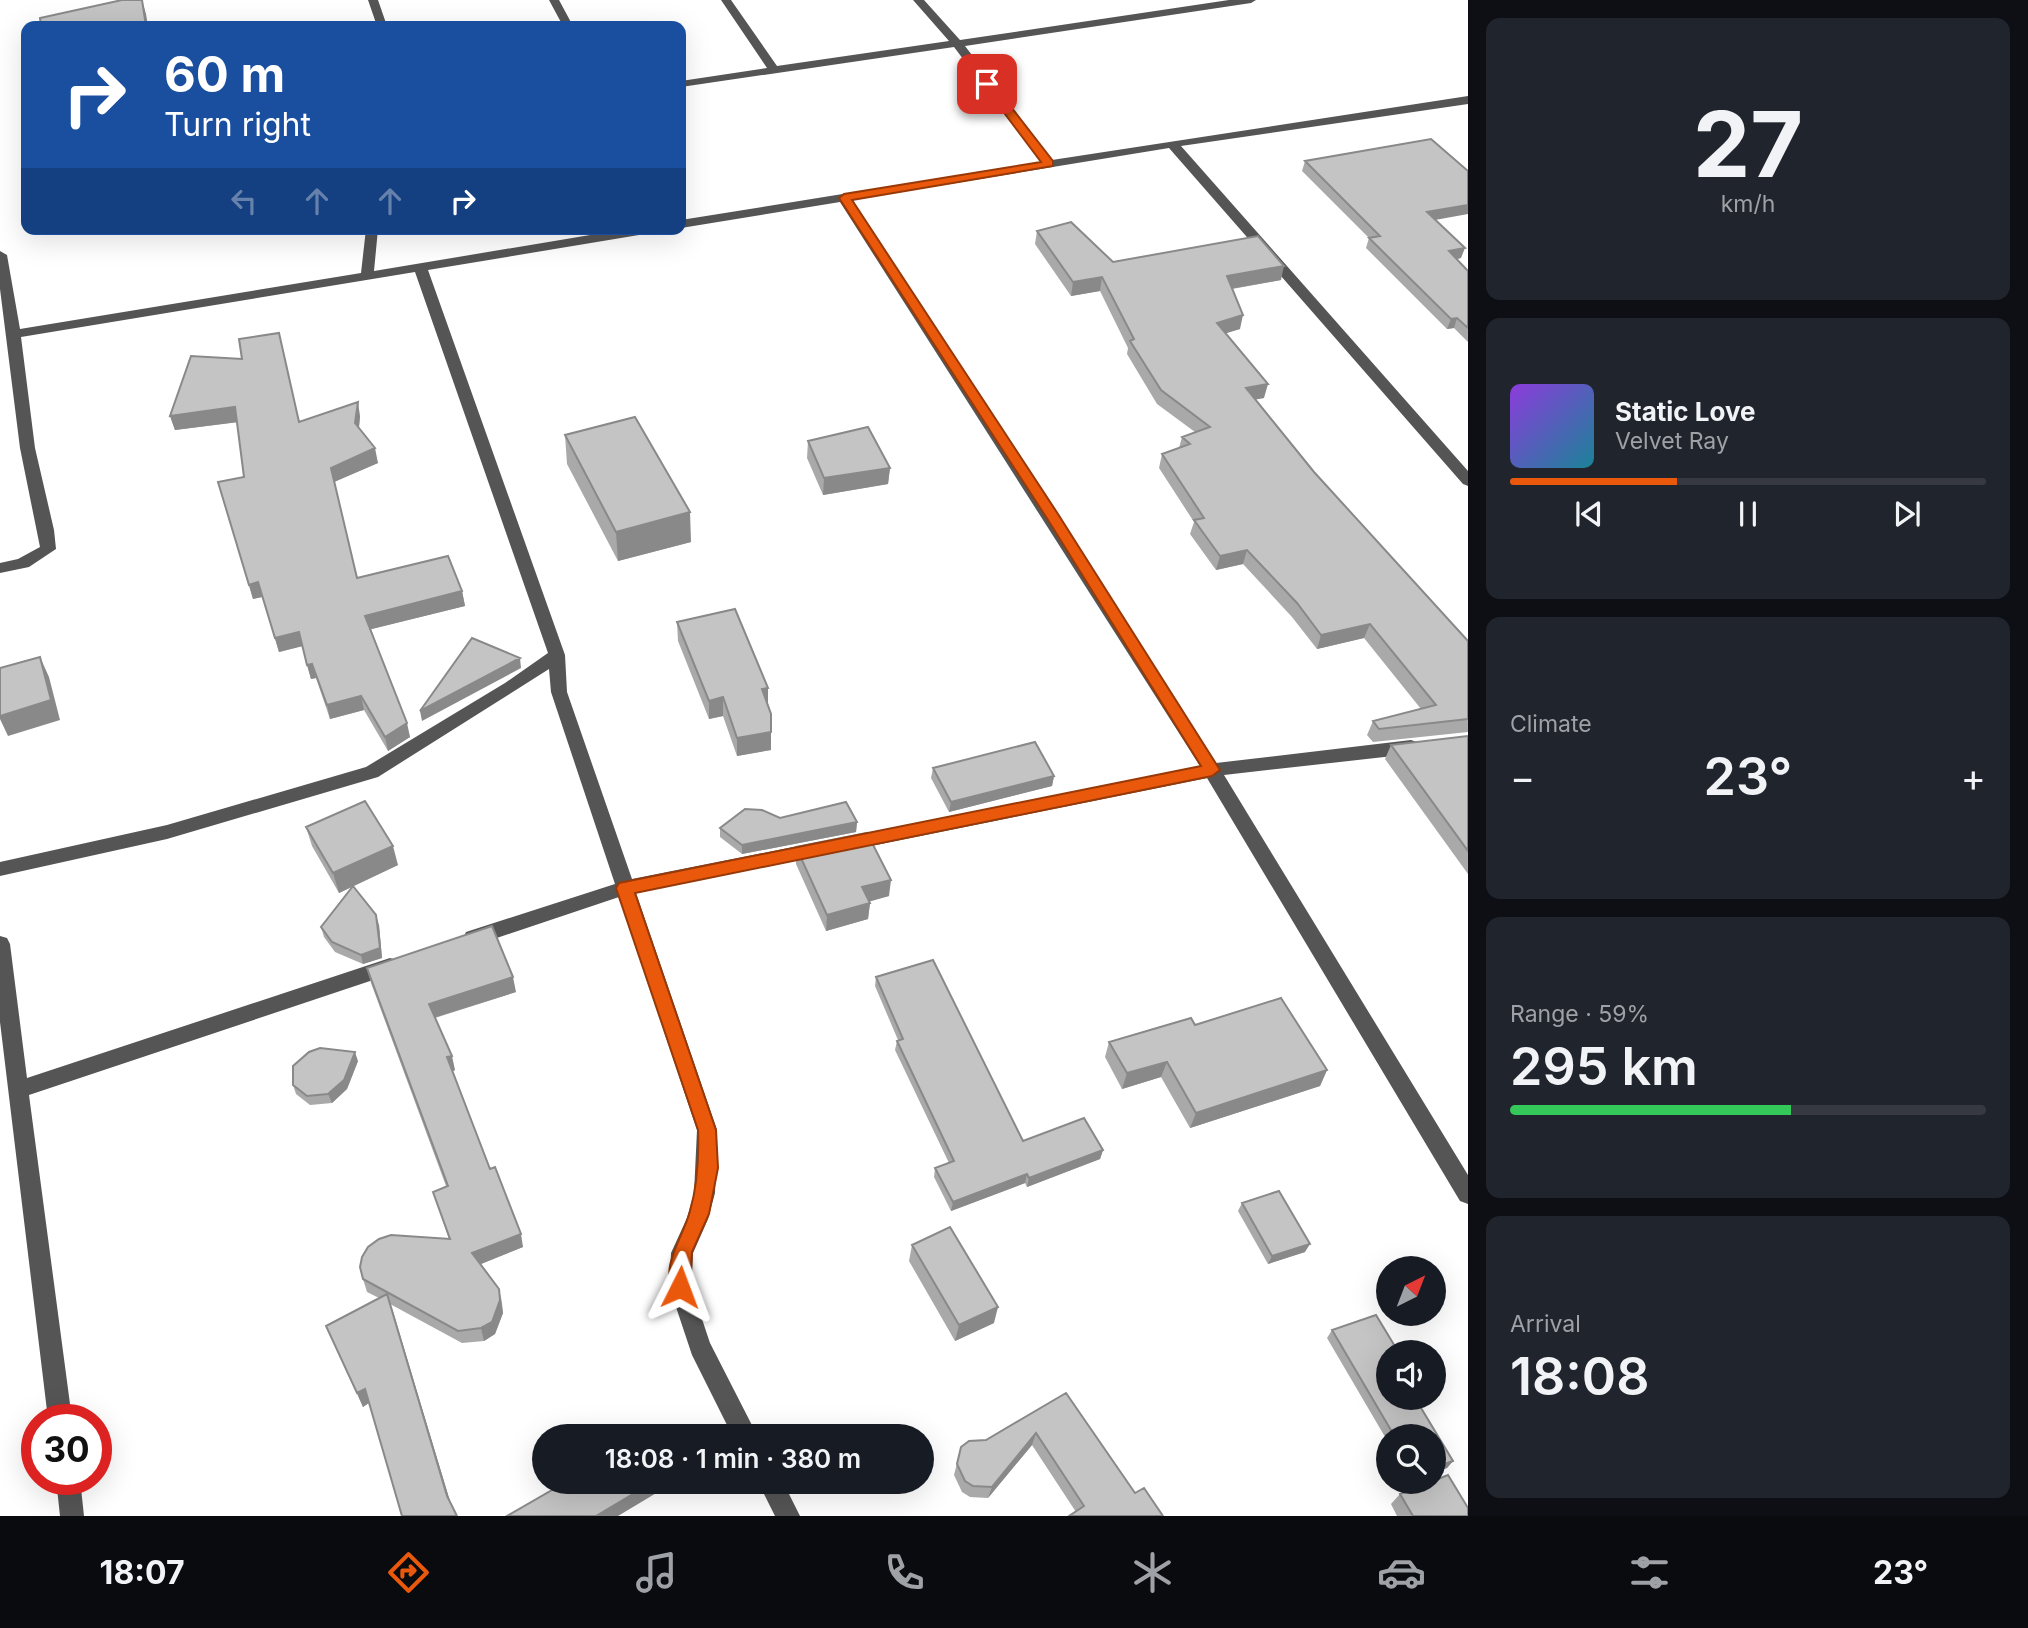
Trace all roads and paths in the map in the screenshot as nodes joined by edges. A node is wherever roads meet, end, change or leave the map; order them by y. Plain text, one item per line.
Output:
1 (373, 0) edge
2 (554, 0) edge
3 (726, 0) edge
4 (918, 0) edge
5 (1140, 0) edge
6 (1251, 0) edge
7 (1154, 14) junction
8 (380, 21) edge
9 (565, 21) edge
10 (957, 43) junction
11 (774, 70) junction
12 (686, 83) edge
13 (1468, 100) edge
14 (1172, 144) junction
15 (1049, 164) junction
16 (844, 198) junction
17 (686, 223) edge
18 (371, 235) edge
19 (614, 235) edge
20 (0, 256) edge
21 (419, 267) junction
22 (367, 276) junction
23 (14, 334) junction
24 (1468, 481) edge
25 (0, 568) edge
26 (556, 655) junction
27 (1428, 745) edge
28 (1212, 770) junction
29 (0, 869) edge
30 (625, 888) junction
31 (0, 944) edge
32 (453, 945) edge
33 (414, 958) edge
34 (18, 1090) junction
35 (1468, 1194) edge
36 (58, 1404) edge
37 (740, 1424) edge
38 (776, 1494) edge
39 (70, 1495) edge
40 (72, 1516) edge
41 (788, 1516) edge

1 - 8 street
2 - 9 street
3 - 11 street
4 - 10 street
5 - 7 street
6 - 7 street
7 - 10 street
10 - 11 street
10 - 15 street
11 - 12 street
13 - 14 street
14 - 15 street
14 - 24 street
15 - 16 street
16 - 17 street
16 - 28 street
18 - 22 street
19 - 21 street
20 - 23 street
21 - 22 street
21 - 26 street
22 - 23 street
23 - 25 street
26 - 29 street
26 - 30 street
27 - 28 street
28 - 30 street
28 - 35 street
30 - 32 street
30 - 37 street
31 - 34 street
33 - 34 street
34 - 36 street
38 - 41 street
39 - 40 street

